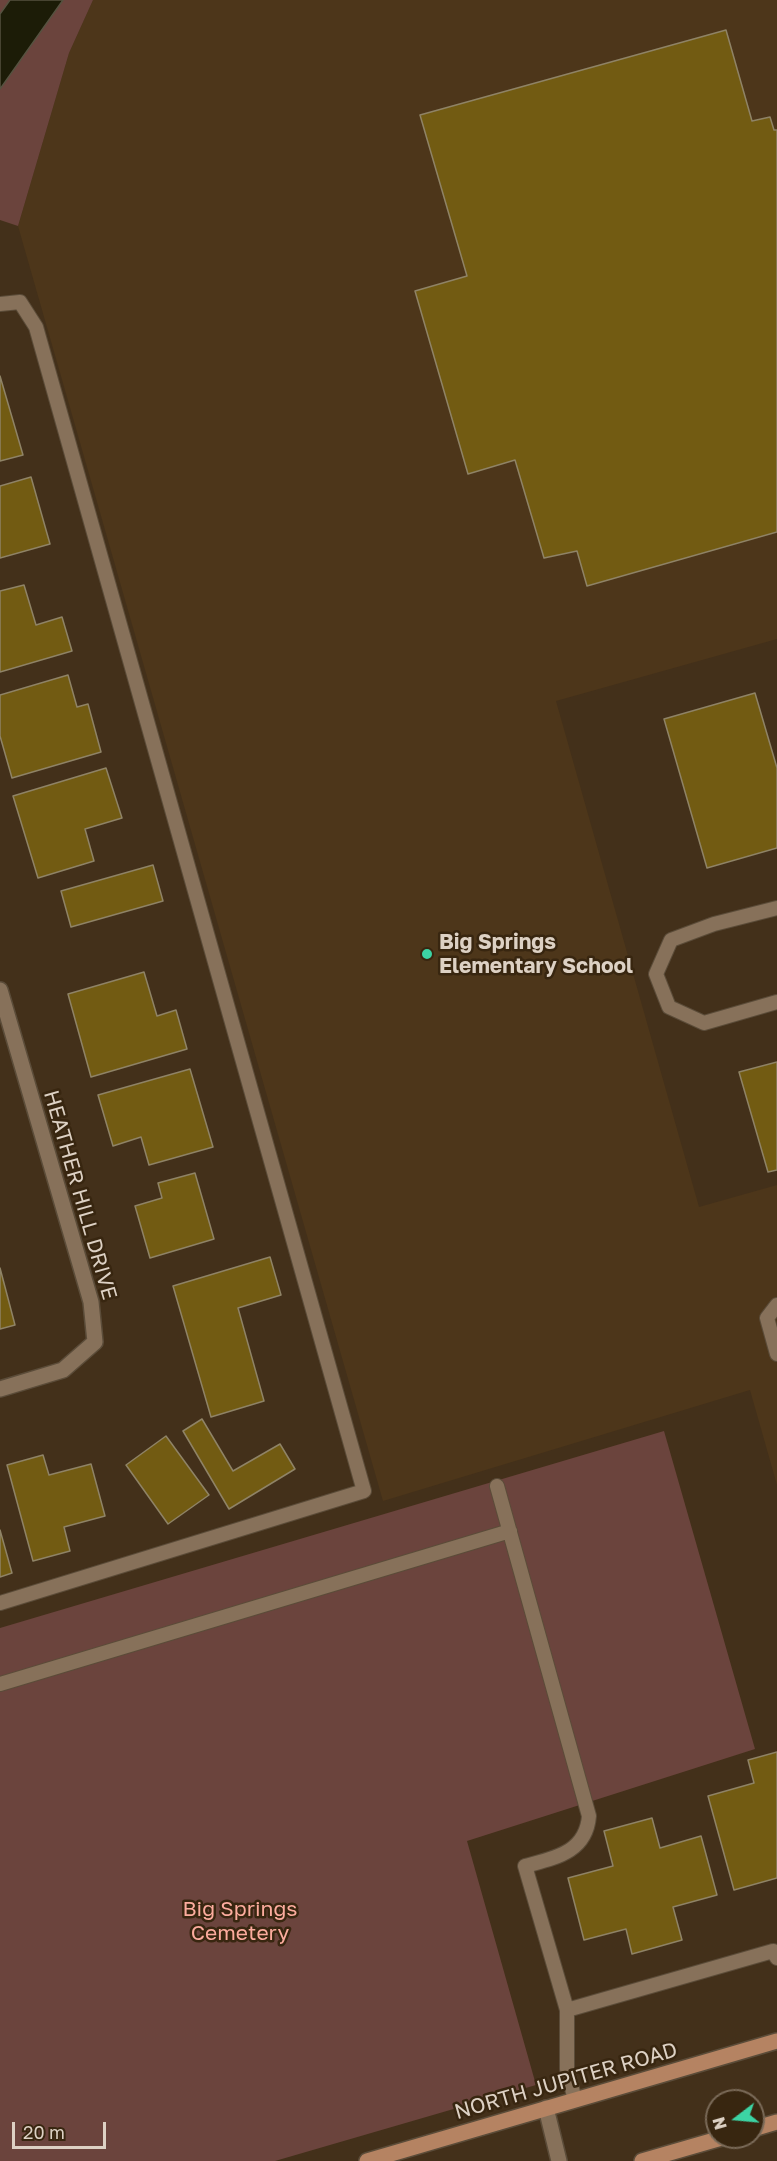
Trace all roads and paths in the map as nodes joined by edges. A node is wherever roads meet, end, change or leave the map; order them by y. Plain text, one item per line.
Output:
1 (0, 304) edge
2 (777, 908) edge
3 (0, 990) edge
4 (777, 1002) edge
5 (777, 1305) edge
6 (777, 1354) edge
7 (0, 1389) edge
8 (497, 1486) dead end
9 (510, 1532) junction
10 (0, 1603) edge
11 (0, 1684) edge
12 (777, 1958) edge
13 (567, 2010) junction
14 (777, 2041) edge
15 (575, 2100) junction
16 (546, 2108) junction
17 (705, 2143) edge
18 (367, 2161) edge
19 (559, 2161) edge
20 (642, 2161) edge

1 - 10 lane
2 - 4 lane
3 - 7 street, HEATHER HILL DRIVE
5 - 6 lane
8 - 9 lane
9 - 11 lane
9 - 13 lane
12 - 13 lane
13 - 15 lane
14 - 15 main road, NORTH JUPITER ROAD
15 - 16 main road, NORTH JUPITER ROAD
16 - 18 main road, NORTH JUPITER ROAD
16 - 19 street
17 - 20 main road

